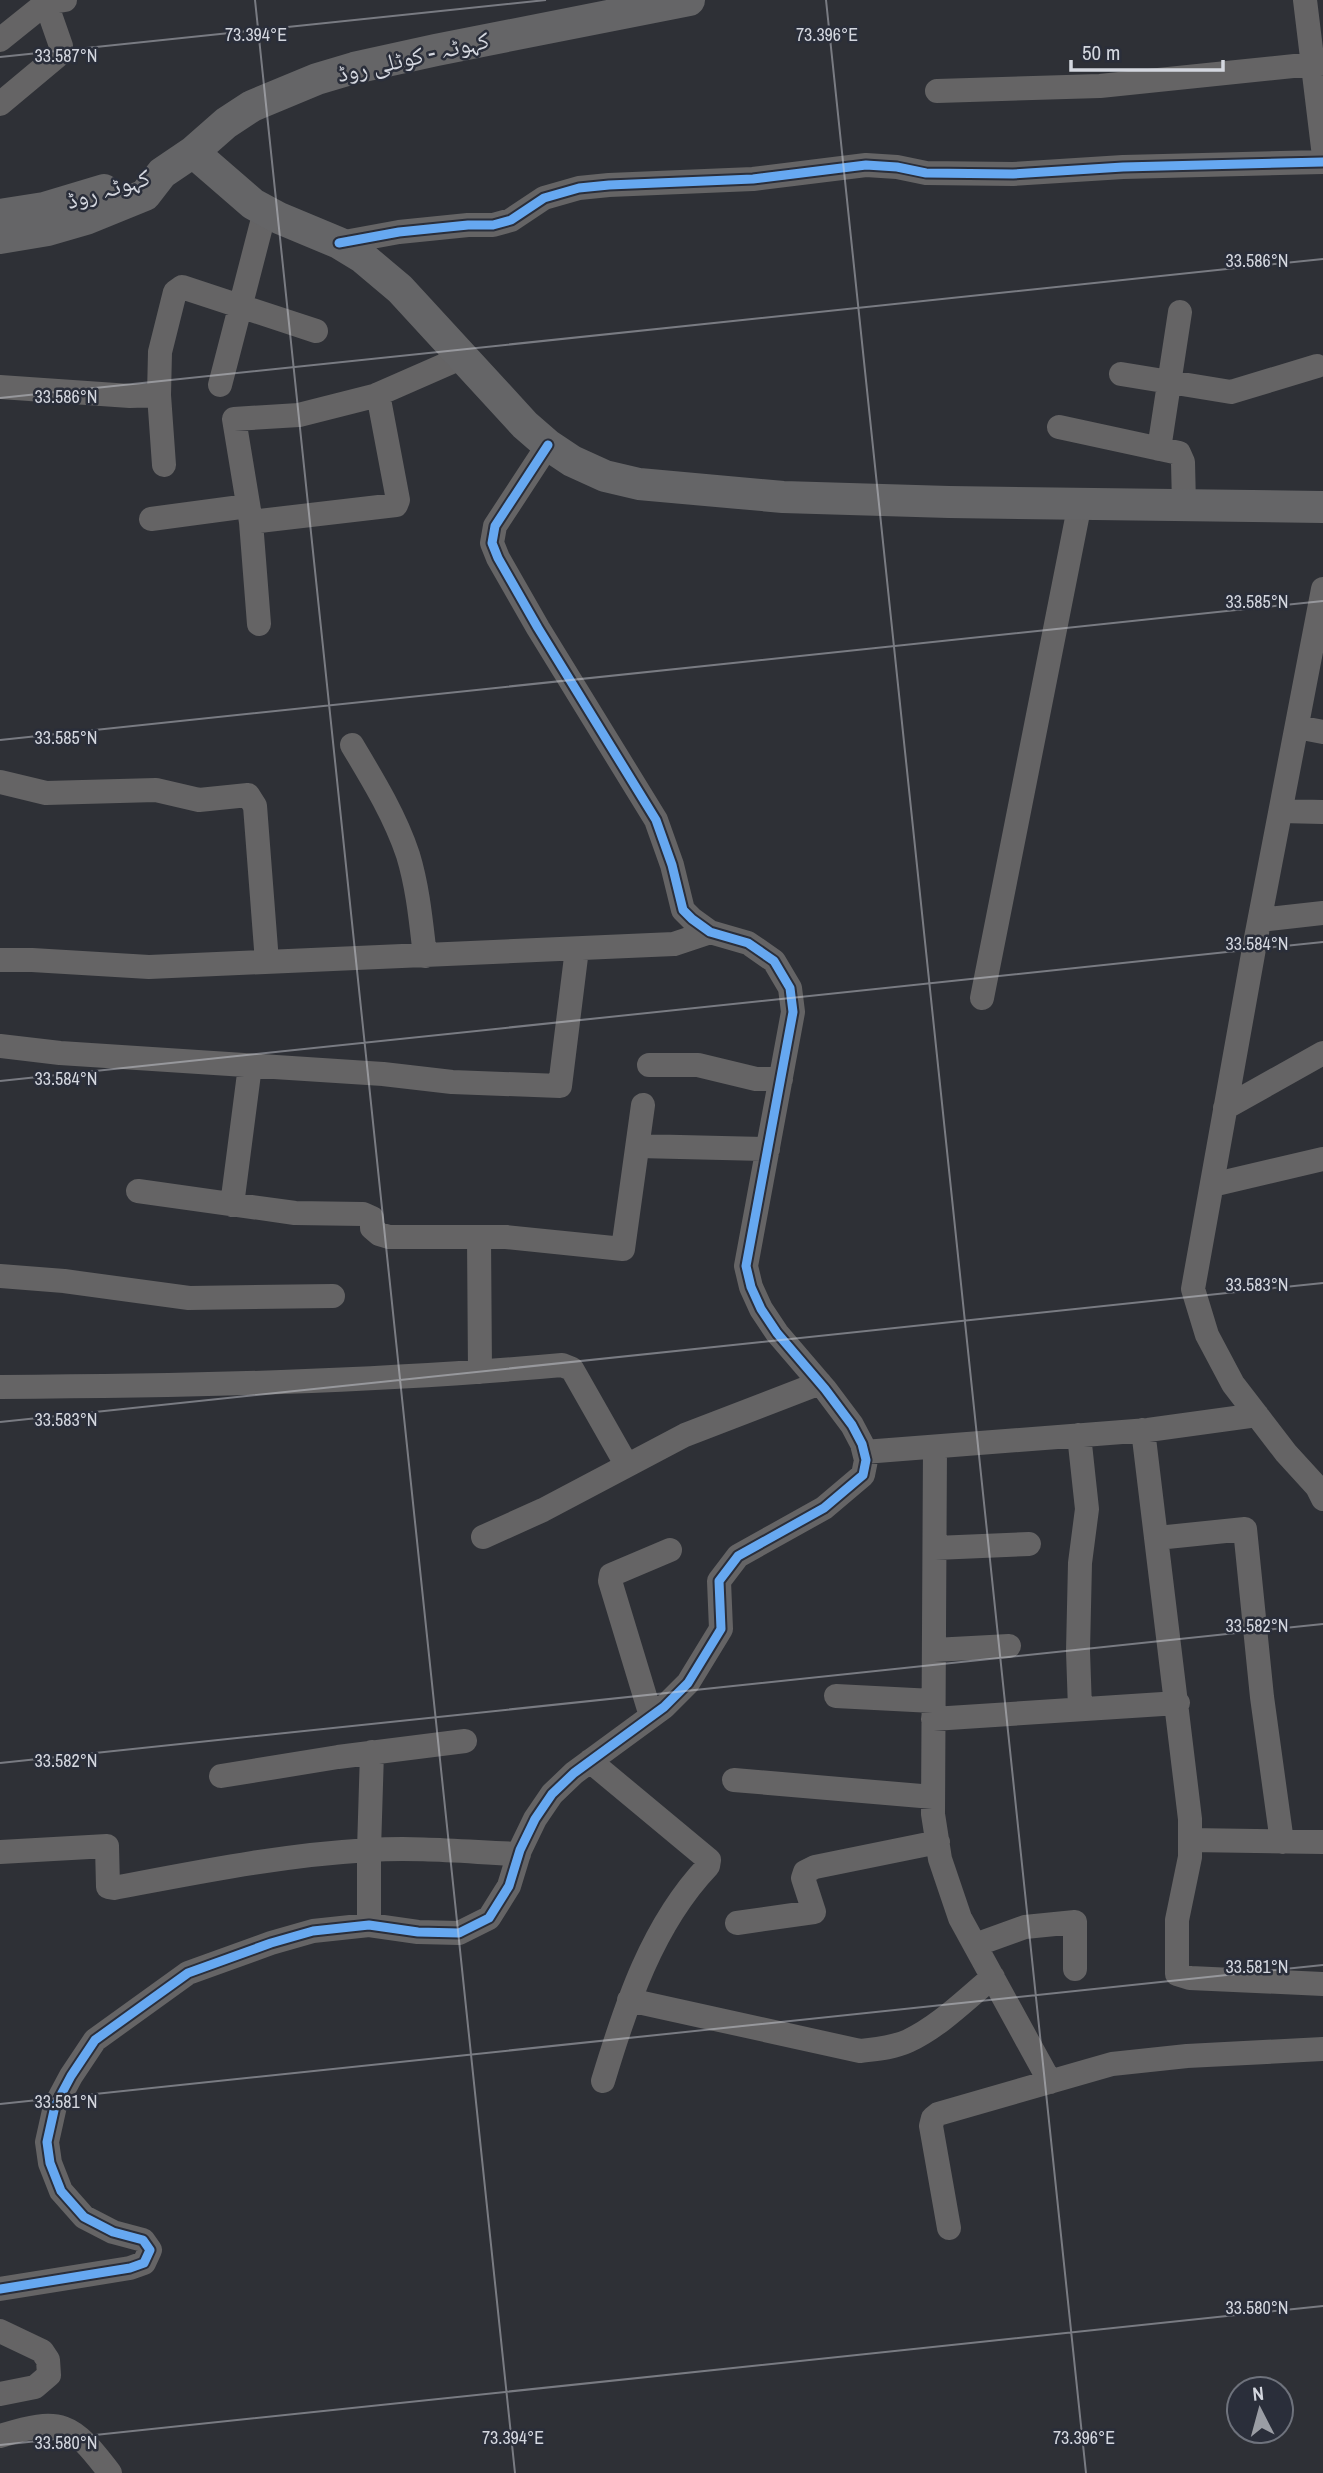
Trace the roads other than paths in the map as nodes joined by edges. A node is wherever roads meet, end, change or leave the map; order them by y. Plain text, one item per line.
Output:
1 (689, 0) edge
2 (1305, 0) edge
3 (52, 1) edge
4 (633, 5) edge
5 (0, 40) edge
6 (1318, 64) edge
7 (936, 91) dead end
8 (0, 104) edge
9 (1323, 148) edge
10 (193, 152) junction
11 (1323, 162) edge
12 (162, 173) junction
13 (265, 211) junction
14 (0, 215) edge
15 (0, 238) edge
16 (339, 243) junction
17 (240, 306) junction
18 (1180, 312) dead end
19 (316, 331) dead end
20 (463, 357) junction
21 (1317, 366) dead end
22 (1121, 374) dead end
23 (1170, 383) junction
24 (220, 385) dead end
25 (0, 387) edge
26 (378, 394) junction
27 (159, 395) junction
28 (1059, 427) dead end
29 (548, 445) junction
30 (1159, 449) junction
31 (164, 465) dead end
32 (1080, 503) junction
33 (1184, 505) junction
34 (1323, 507) edge
35 (250, 514) junction
36 (151, 519) dead end
37 (1323, 589) edge
38 (259, 624) dead end
39 (1318, 646) edge
40 (1297, 727) junction
41 (1323, 732) edge
42 (352, 745) dead end
43 (0, 782) edge
44 (1280, 811) junction
45 (1323, 812) edge
46 (1323, 914) edge
47 (1260, 920) junction
48 (710, 932) junction
49 (577, 949) junction
50 (425, 956) junction
51 (0, 960) edge
52 (267, 962) junction
53 (982, 998) dead end
54 (0, 1046) edge
55 (1323, 1053) edge
56 (649, 1065) dead end
57 (250, 1066) junction
58 (781, 1079) junction
59 (643, 1105) dead end
60 (1225, 1108) junction
61 (638, 1146) junction
62 (768, 1149) junction
63 (1323, 1159) edge
64 (1212, 1185) junction
65 (138, 1191) dead end
66 (232, 1205) junction
67 (479, 1237) junction
68 (0, 1276) edge
69 (333, 1296) dead end
70 (480, 1372) junction
71 (820, 1383) junction
72 (0, 1387) edge
73 (1257, 1415) junction
74 (1143, 1430) junction
75 (1079, 1435) junction
76 (935, 1447) junction
77 (864, 1452) junction
78 (626, 1464) junction
79 (1323, 1499) edge
80 (483, 1537) dead end
81 (1157, 1538) junction
82 (1029, 1544) dead end
83 (935, 1548) junction
84 (670, 1550) dead end
85 (1009, 1646) dead end
86 (934, 1650) junction
87 (836, 1696) dead end
88 (1178, 1703) junction
89 (1080, 1709) junction
90 (933, 1710) junction
91 (651, 1716) junction
92 (465, 1741) dead end
93 (372, 1752) junction
94 (590, 1761) junction
95 (221, 1776) dead end
96 (734, 1780) dead end
97 (933, 1797) junction
98 (1190, 1840) junction
99 (938, 1842) junction
100 (1282, 1842) junction
101 (1323, 1842) edge
102 (369, 1850) junction
103 (0, 1852) edge
104 (519, 1854) junction
105 (737, 1923) dead end
106 (369, 1925) junction
107 (975, 1945) junction
108 (1075, 1969) dead end
109 (993, 1978) junction
110 (1323, 1984) edge
111 (629, 2000) junction
112 (1323, 2049) edge
113 (603, 2081) dead end
114 (1050, 2082) junction
115 (949, 2228) dead end
116 (0, 2289) edge
117 (0, 2331) edge
118 (0, 2394) edge
119 (0, 2436) edge
120 (110, 2473) edge

1 - 4 main road, کہوٹہ - کوٹلی روڈ
2 - 6 street
3 - 5 street
3 - 8 street
4 - 10 main road, کہوٹہ - کوٹلی روڈ
6 - 7 street
6 - 9 street
10 - 12 main road, کہوٹہ - کوٹلی روڈ
10 - 13 main road
11 - 16 street
12 - 14 main road, کہوٹہ روڈ
12 - 15 main road, کہوٹہ روڈ
13 - 16 main road
13 - 17 street
16 - 20 main road
17 - 19 street
17 - 24 street
17 - 27 street
18 - 23 street
20 - 26 street
20 - 29 main road
21 - 23 street
22 - 23 street
23 - 30 street
25 - 27 street
26 - 35 street
26 - 35 street
27 - 31 street
28 - 30 street
29 - 32 main road
29 - 48 street
30 - 33 street
32 - 33 main road
32 - 53 street
33 - 34 main road
35 - 36 street
35 - 38 street
37 - 39 street
39 - 40 street
40 - 41 street
40 - 44 street
42 - 50 street
43 - 52 street
44 - 45 street
44 - 47 street
46 - 47 street
47 - 60 street
48 - 49 street
48 - 58 street
49 - 50 street
49 - 57 street
50 - 52 street
51 - 52 street
54 - 57 street
55 - 60 street
56 - 58 street
57 - 66 street
58 - 62 street
59 - 61 street
60 - 64 street
61 - 62 street
61 - 67 street
62 - 71 street
63 - 64 street
64 - 73 street
65 - 66 street
66 - 67 street
67 - 70 street
68 - 69 street
70 - 72 street
70 - 78 street
71 - 77 street
71 - 78 street
73 - 74 street
73 - 79 street
74 - 75 street
74 - 81 street
75 - 76 street
75 - 89 street
76 - 77 street
76 - 83 street
77 - 91 street
78 - 80 street
81 - 88 street
81 - 100 street
82 - 83 street
83 - 86 street
84 - 91 street
85 - 86 street
86 - 90 street
87 - 90 street
88 - 89 street
88 - 98 street
89 - 90 street
90 - 97 street
91 - 94 street
92 - 93 street
93 - 95 street
93 - 102 street
94 - 104 street
94 - 111 street
96 - 97 street
97 - 99 street
98 - 100 street
98 - 110 street
99 - 105 street
99 - 107 street
100 - 101 street
102 - 103 street
102 - 104 street
102 - 106 street
104 - 106 street
106 - 116 street
107 - 108 street
107 - 109 street
109 - 111 street
109 - 114 street
111 - 113 street
112 - 114 street
114 - 115 street
117 - 118 street
119 - 120 street

